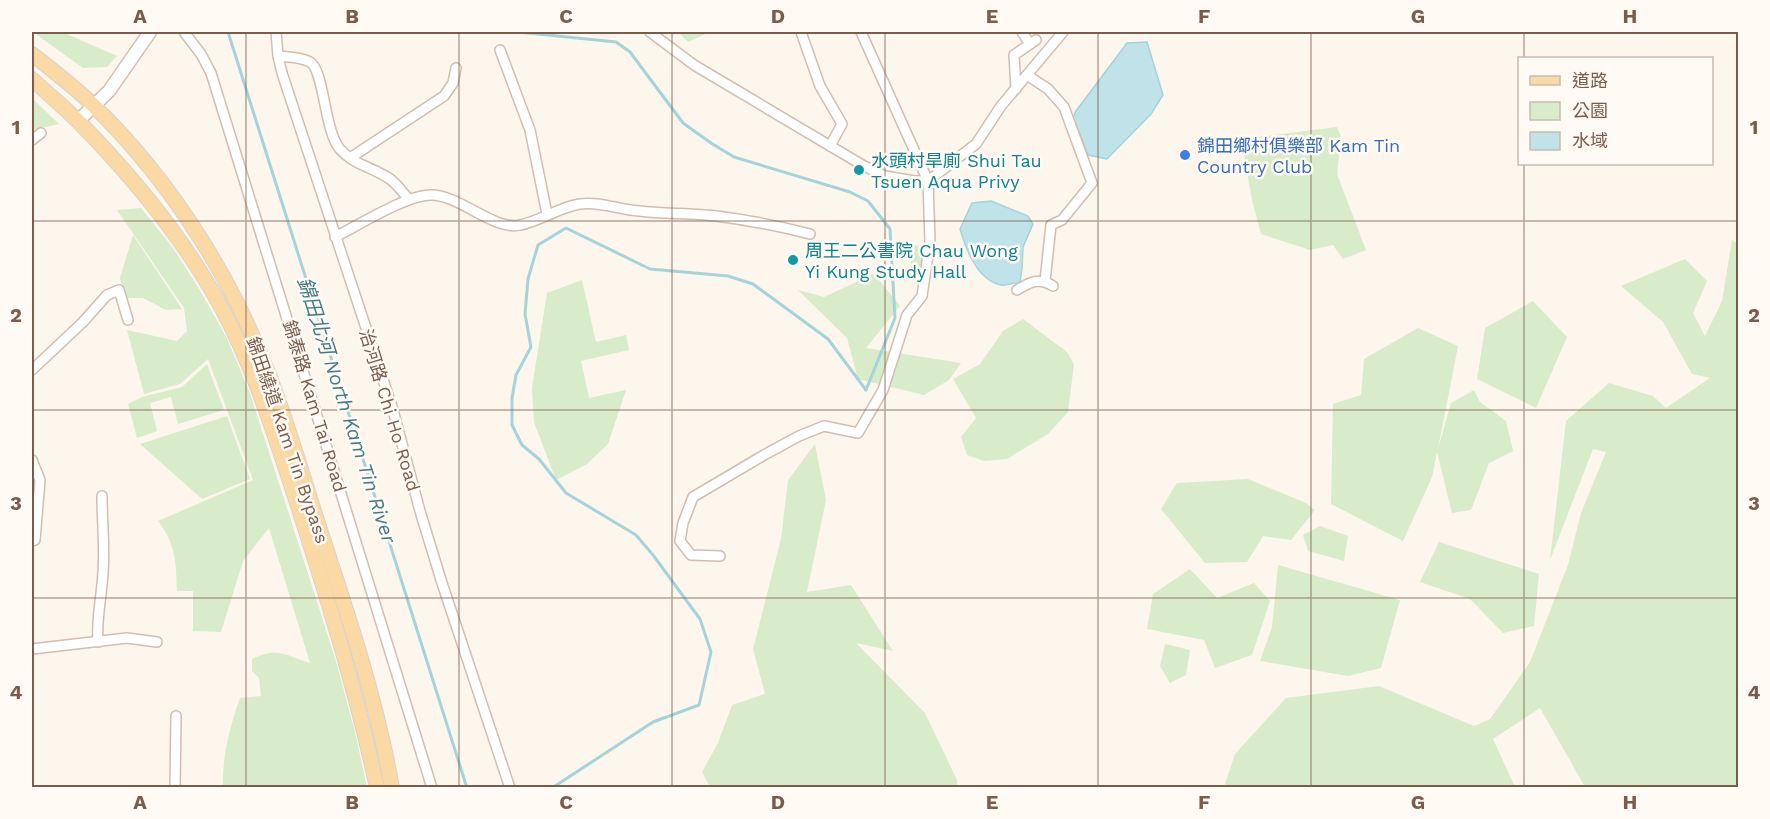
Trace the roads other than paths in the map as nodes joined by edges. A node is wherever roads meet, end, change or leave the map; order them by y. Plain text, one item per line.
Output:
1 (150, 32) edge
2 (184, 32) edge
3 (276, 32) edge
4 (650, 32) edge
5 (801, 32) edge
6 (861, 32) edge
7 (1022, 32) edge
8 (1063, 32) edge
9 (500, 50) dead end
10 (32, 54) edge
11 (278, 56) junction
12 (456, 68) dead end
13 (1027, 75) junction
14 (32, 79) edge
15 (1016, 89) junction
16 (94, 106) junction
17 (78, 121) junction
18 (41, 133) dead end
19 (32, 140) edge
20 (830, 146) junction
21 (350, 158) junction
22 (928, 181) junction
23 (409, 200) junction
24 (547, 214) junction
25 (810, 234) dead end
26 (335, 237) junction
27 (1017, 290) dead end
28 (128, 320) dead end
29 (32, 370) edge
30 (32, 460) edge
31 (102, 496) dead end
32 (32, 541) edge
33 (720, 556) dead end
34 (98, 642) junction
35 (157, 642) dead end
36 (32, 649) edge
37 (176, 716) dead end
38 (175, 788) edge
39 (377, 788) edge
40 (392, 788) edge
41 (432, 788) edge
42 (510, 788) edge

1 - 16 street
2 - 41 street, 錦泰路 Kam Tai Road
3 - 11 street, 治河路 Chi Ho Road
4 - 20 street
5 - 20 street
6 - 22 street
7 - 15 street
8 - 13 street
9 - 24 street
10 - 16 main road, 錦田繞道 Kam Tin Bypass
11 - 21 street
11 - 26 street, 治河路 Chi Ho Road
12 - 21 street
13 - 15 street
13 - 27 street
14 - 17 main road, 錦田繞道 Kam Tin Bypass
15 - 22 street
16 - 17 street
16 - 40 main road, 錦田繞道 Kam Tin Bypass
17 - 39 main road, 錦田繞道 Kam Tin Bypass
18 - 19 street
20 - 22 street
21 - 23 street
22 - 33 street
23 - 24 street
23 - 26 street
24 - 25 street
26 - 42 street, 治河路 Chi Ho Road
28 - 29 street
30 - 32 street
31 - 34 street
34 - 35 street
34 - 36 street
37 - 38 street

